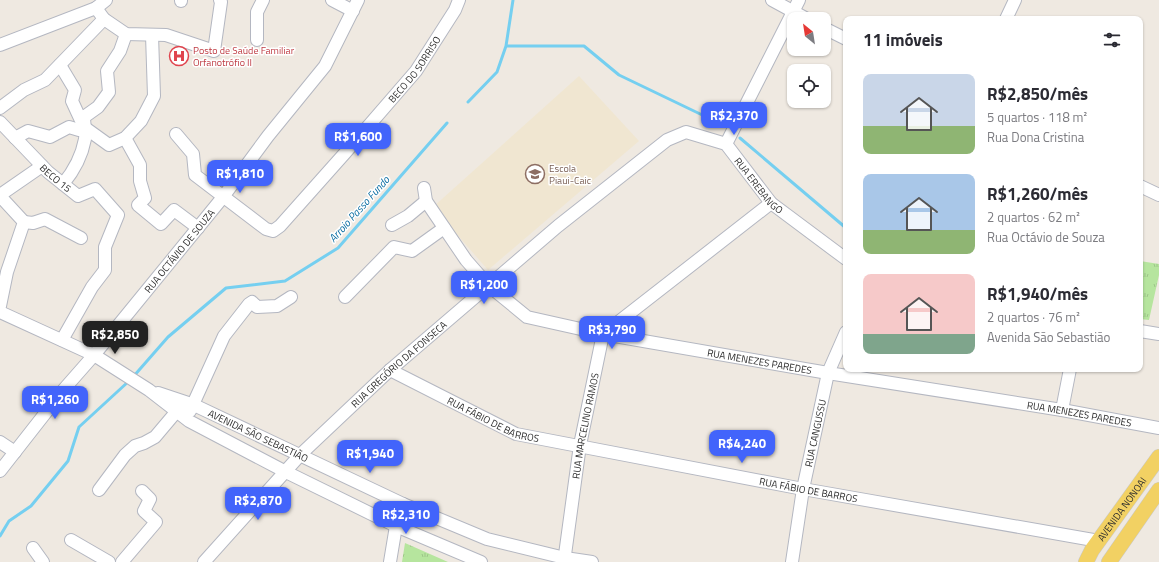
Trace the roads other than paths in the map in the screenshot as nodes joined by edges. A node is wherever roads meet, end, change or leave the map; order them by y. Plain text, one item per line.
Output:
1 (106, 0) edge
2 (220, 0) edge
3 (263, 0) edge
4 (332, 0) edge
5 (459, 0) edge
6 (772, 0) edge
7 (799, 0) edge
8 (1015, 0) edge
9 (355, 6) edge
10 (96, 8) junction
11 (794, 12) joint
12 (1007, 16) edge
13 (104, 19) junction
14 (787, 26) edge
15 (831, 32) edge
16 (126, 34) junction
17 (152, 35) junction
18 (843, 38) edge
19 (257, 40) dead end
20 (0, 45) edge
21 (60, 65) junction
22 (0, 108) edge
23 (0, 122) edge
24 (84, 127) junction
25 (176, 134) dead end
26 (15, 138) junction
27 (125, 138) junction
28 (726, 144) junction
29 (42, 166) junction
30 (63, 184) junction
31 (1143, 187) edge
32 (424, 188) dead end
33 (1159, 195) edge
34 (0, 196) edge
35 (223, 197) junction
36 (426, 201) junction
37 (771, 203) junction
38 (24, 222) junction
39 (392, 225) dead end
40 (198, 228) junction
41 (444, 228) junction
42 (81, 238) dead end
43 (843, 257) edge
44 (4, 264) edge
45 (488, 285) junction
46 (291, 297) dead end
47 (345, 297) dead end
48 (0, 306) edge
49 (0, 312) edge
50 (1143, 331) edge
51 (603, 334) junction
52 (1159, 334) edge
53 (843, 339) edge
54 (62, 340) junction
55 (94, 356) junction
56 (390, 370) junction
57 (1069, 372) edge
58 (828, 373) junction
59 (149, 390) junction
60 (189, 403) junction
61 (1062, 410) junction
62 (182, 415) junction
63 (1159, 428) edge
64 (0, 442) edge
65 (580, 446) junction
66 (15, 452) junction
67 (301, 454) junction
68 (1159, 457) edge
69 (0, 471) edge
70 (286, 472) junction
71 (803, 488) junction
72 (99, 490) dead end
73 (1159, 490) edge
74 (142, 491) dead end
75 (403, 504) junction
76 (396, 526) junction
77 (71, 540) dead end
78 (1099, 541) junction
79 (33, 548) dead end
80 (564, 560) edge
81 (43, 562) edge
82 (109, 562) edge
83 (122, 562) edge
84 (204, 562) edge
85 (390, 562) edge
86 (481, 562) edge
87 (592, 562) edge
88 (792, 562) edge
89 (1086, 562) edge
90 (1109, 562) edge

1 - 10 street
2 - 17 street
3 - 19 street
4 - 9 street
5 - 35 street, BECO DO SORRISO
6 - 11 street
7 - 11 street
8 - 12 street
9 - 35 street, RUA OCTÁVIO DE SOUZA
10 - 13 street
10 - 20 street
13 - 16 street
13 - 21 street
14 - 28 street
15 - 18 street
16 - 17 street
16 - 24 street
17 - 27 street
21 - 22 street
21 - 24 street
23 - 26 street, BECO 15
24 - 26 street
24 - 27 street
24 - 30 street
25 - 35 street
26 - 29 street, BECO 15
27 - 40 street
28 - 37 street, RUA EREBANGO
28 - 45 street, RUA GREGÓRIO DA FONSECA
29 - 30 street, BECO 15
29 - 34 street
30 - 54 street, BECO 15
31 - 33 street
32 - 36 street, RUA MENEZES PAREDES
34 - 38 street
35 - 40 street, RUA OCTÁVIO DE SOUZA
36 - 39 street
36 - 41 street, RUA MENEZES PAREDES
37 - 43 street, RUA EREBANGO
37 - 51 street
38 - 42 street
38 - 44 street
40 - 55 street, RUA OCTÁVIO DE SOUZA
41 - 45 street, RUA MENEZES PAREDES
41 - 47 street
44 - 48 street
45 - 51 street, RUA MENEZES PAREDES
45 - 56 street, RUA GREGÓRIO DA FONSECA
46 - 60 street
49 - 54 street
50 - 52 street
51 - 58 street, RUA MENEZES PAREDES
51 - 65 street, RUA MARCELINO RAMOS
53 - 58 street, RUA CANGUSSU
54 - 55 street
55 - 59 street
55 - 66 street, RUA OCTÁVIO DE SOUZA
56 - 65 street, RUA FÁBIO DE BARROS
56 - 67 street, RUA GREGÓRIO DA FONSECA
57 - 61 street
58 - 61 street, RUA MENEZES PAREDES
58 - 71 street, RUA CANGUSSU
59 - 60 street, AVENIDA SÃO SEBASTIÃO
59 - 62 street, AVENIDA SÃO SEBASTIÃO
60 - 62 street
60 - 67 street, AVENIDA SÃO SEBASTIÃO
61 - 63 street, RUA MENEZES PAREDES
62 - 70 street, AVENIDA SÃO SEBASTIÃO
62 - 72 street
64 - 66 street
65 - 71 street, RUA FÁBIO DE BARROS
65 - 80 street, RUA MARCELINO RAMOS
66 - 69 street, RUA OCTÁVIO DE SOUZA
67 - 70 street, RUA GREGÓRIO DA FONSECA
67 - 75 street, AVENIDA SÃO SEBASTIÃO
68 - 78 main road, AVENIDA NONOAI
70 - 76 street, AVENIDA SÃO SEBASTIÃO
70 - 84 street, RUA GREGÓRIO DA FONSECA
71 - 78 street, RUA FÁBIO DE BARROS
71 - 88 street, RUA CANGUSSU
73 - 90 main road, AVENIDA NONOAI
74 - 83 street
75 - 76 street
75 - 80 street, AVENIDA SÃO SEBASTIÃO
76 - 85 street
76 - 86 street, AVENIDA SÃO SEBASTIÃO
77 - 82 street
78 - 89 main road, AVENIDA NONOAI
79 - 81 street
80 - 87 street, AVENIDA SÃO SEBASTIÃO

